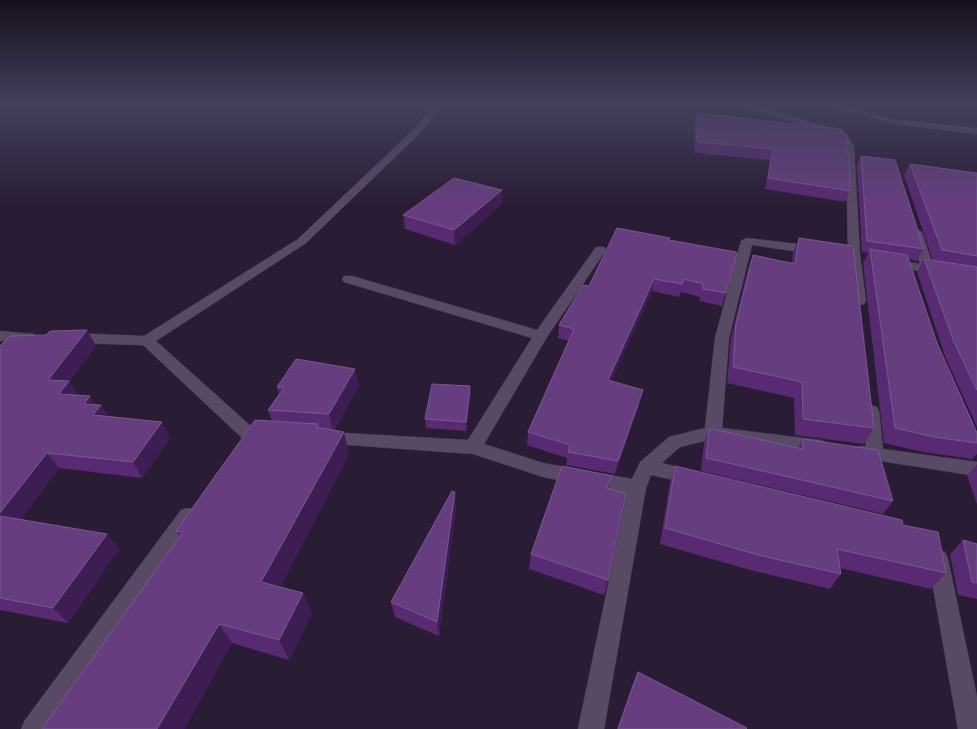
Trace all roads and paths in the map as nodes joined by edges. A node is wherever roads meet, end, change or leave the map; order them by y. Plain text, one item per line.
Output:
1 (410, 138) edge
2 (841, 138) edge
3 (912, 221) edge
4 (600, 250) dead end
5 (825, 251) edge
6 (850, 255) junction
7 (907, 266) junction
8 (928, 268) junction
9 (977, 276) edge
10 (348, 279) dead end
11 (913, 284) edge
12 (861, 315) edge
13 (0, 336) edge
14 (540, 336) junction
15 (147, 341) junction
16 (869, 394) edge
17 (713, 433) junction
18 (278, 435) edge
19 (307, 436) edge
20 (473, 446) junction
21 (875, 454) junction
22 (646, 466) junction
23 (977, 470) edge
24 (713, 483) edge
25 (637, 488) junction
26 (202, 497) edge
27 (934, 536) edge
28 (34, 729) edge
29 (591, 729) edge
30 (971, 729) edge

1 - 15 street
2 - 6 street
3 - 8 street
4 - 14 street
5 - 17 street
6 - 7 street
6 - 12 street
7 - 8 street
7 - 11 street
8 - 9 street
10 - 14 street
13 - 15 street
14 - 20 street
15 - 18 street
16 - 21 street
17 - 21 street
17 - 22 street
19 - 20 street
20 - 25 street
21 - 23 street
22 - 24 street
22 - 25 street
25 - 29 street
26 - 28 street
27 - 30 street

